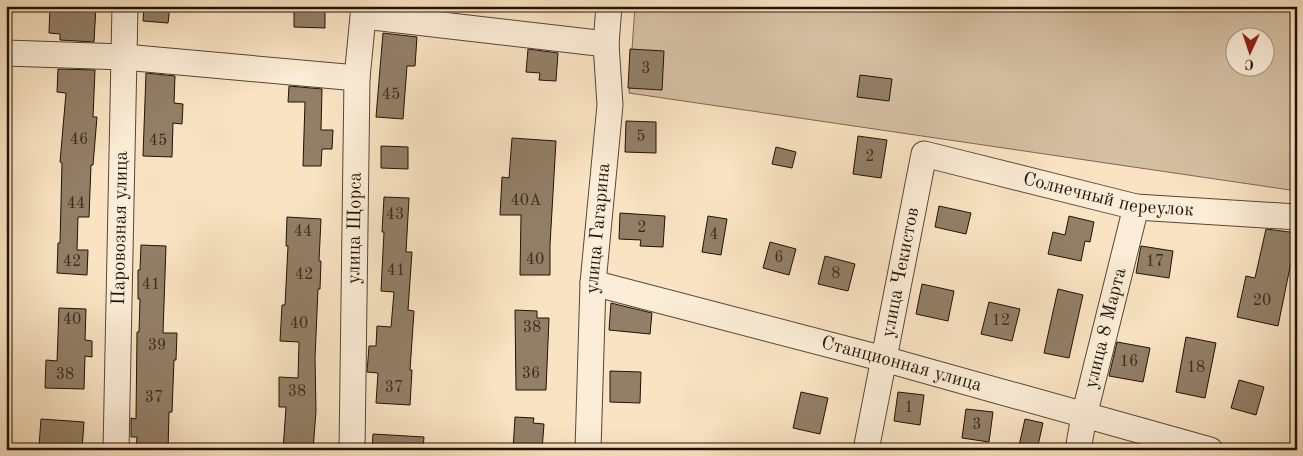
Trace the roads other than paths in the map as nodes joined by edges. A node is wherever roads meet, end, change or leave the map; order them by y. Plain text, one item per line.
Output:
1 (125, 6) edge
2 (609, 6) edge
3 (364, 11) edge
4 (606, 44) junction
5 (6, 53) edge
6 (124, 57) junction
7 (357, 78) junction
8 (924, 154) joint
9 (1136, 207) junction
10 (1297, 217) edge
11 (593, 283) junction
12 (884, 359) junction
13 (1084, 416) junction
14 (116, 450) edge
15 (352, 450) edge
16 (588, 450) edge
17 (866, 450) edge
18 (1078, 450) edge
19 (1210, 450) edge

1 - 6 street, Паровозная улица
2 - 4 street, улица Гагарина
3 - 4 street
3 - 7 street, улица Щорса
4 - 11 street, улица Гагарина
5 - 6 street
6 - 7 street
6 - 14 street, Паровозная улица
7 - 15 street, улица Щорса
8 - 9 street, Солнечный переулок
8 - 12 street, улица Чекистов
9 - 10 street, Солнечный переулок
9 - 13 street, улица 8 Марта
11 - 12 street, Станционная улица
11 - 16 street, улица Гагарина
12 - 13 street, Станционная улица
12 - 17 street, улица Чекистов
13 - 18 street, улица 8 Марта
13 - 19 street, Станционная улица

